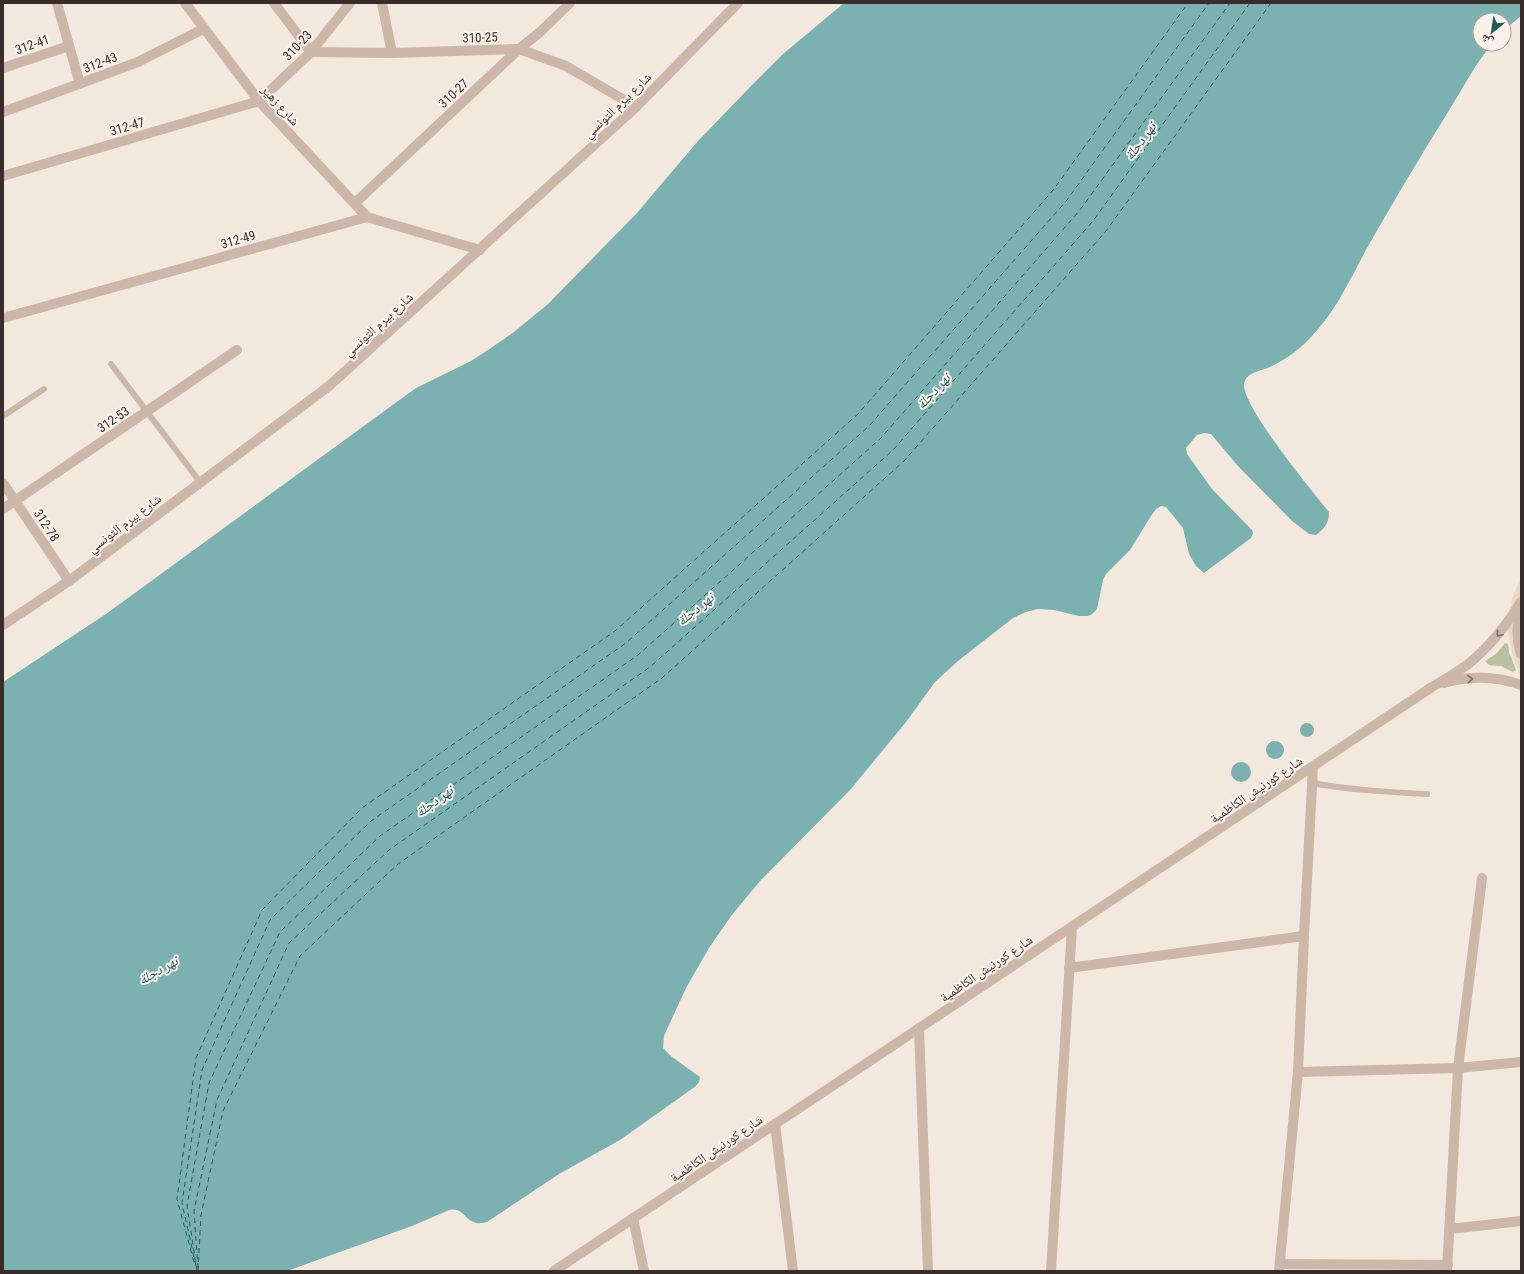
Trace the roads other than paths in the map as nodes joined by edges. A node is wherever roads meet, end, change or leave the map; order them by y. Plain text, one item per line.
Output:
1 (57, 3) edge
2 (184, 3) edge
3 (274, 3) edge
4 (350, 3) edge
5 (382, 3) edge
6 (570, 3) edge
7 (738, 3) edge
8 (203, 28) junction
9 (69, 46) junction
10 (519, 49) junction
11 (311, 52) junction
12 (392, 53) junction
13 (3, 68) edge
14 (80, 84) junction
15 (259, 101) junction
16 (636, 107) junction
17 (3, 112) edge
18 (3, 176) edge
19 (355, 203) junction
20 (367, 217) junction
21 (480, 250) junction
22 (3, 318) edge
23 (237, 350) dead end
24 (111, 364) dead end
25 (44, 389) dead end
26 (147, 412) junction
27 (3, 416) edge
28 (200, 482) junction
29 (3, 483) edge
30 (16, 501) junction
31 (3, 509) edge
32 (69, 581) junction
33 (1521, 601) edge
34 (4, 623) edge
35 (1521, 654) edge
36 (1521, 685) edge
37 (1432, 686) junction
38 (1312, 766) junction
39 (1312, 783) junction
40 (1427, 794) dead end
41 (1482, 878) dead end
42 (1072, 927) junction
43 (1304, 936) junction
44 (1069, 968) junction
45 (919, 1028) junction
46 (1521, 1062) edge
47 (1458, 1068) junction
48 (1298, 1072) junction
49 (775, 1124) junction
50 (633, 1218) junction
51 (1521, 1221) edge
52 (1450, 1229) junction
53 (1280, 1268) edge
54 (1448, 1268) edge
55 (554, 1271) edge
56 (644, 1271) edge
57 (793, 1271) edge
58 (928, 1271) edge
59 (1051, 1271) edge

1 - 9 street
2 - 8 street, شارع زهير
3 - 11 street
4 - 11 street, 310-23
5 - 12 street
6 - 10 street, 310-27
7 - 16 street, شارع بيرم التونسي
8 - 14 street, 312-43
8 - 15 street, شارع زهير
9 - 13 street, 312-41
9 - 14 street
10 - 12 street, 310-25
10 - 16 street, 310-25
10 - 19 street, 310-27
11 - 12 street, 310-25
11 - 15 street, 310-23
14 - 17 street, 312-43
15 - 18 street, 312-47
15 - 19 street, شارع زهير
16 - 21 street, شارع بيرم التونسي
19 - 20 street, شارع زهير
20 - 21 street
20 - 22 street, 312-49
21 - 28 street, شارع بيرم التونسي
23 - 26 street, 312-53
24 - 26 lane
25 - 27 lane
26 - 28 lane
26 - 30 street, 312-53
28 - 32 street, شارع بيرم التونسي
29 - 30 street, 312-78
30 - 31 street, 312-53
30 - 32 street, 312-78
32 - 34 street, شارع بيرم التونسي
33 - 35 street
33 -> 37 street, شارع كورنيش الكاظمية
37 -> 36 street, شارع كورنيش الكاظمية
37 - 38 street, شارع كورنيش الكاظمية
38 - 39 street
38 - 42 street, شارع كورنيش الكاظمية
39 - 40 lane
39 - 43 street
41 - 47 street
42 - 44 street
42 - 45 street, شارع كورنيش الكاظمية
43 - 44 street
43 - 48 street
44 - 59 street
45 - 49 street, شارع كورنيش الكاظمية
45 - 58 street
46 - 47 street
47 - 48 street
47 - 52 street
48 - 53 street
49 - 50 street, شارع كورنيش الكاظمية
49 - 57 street
50 - 55 street, شارع كورنيش الكاظمية
50 - 56 street
51 - 52 street
52 - 54 street
53 - 54 street

